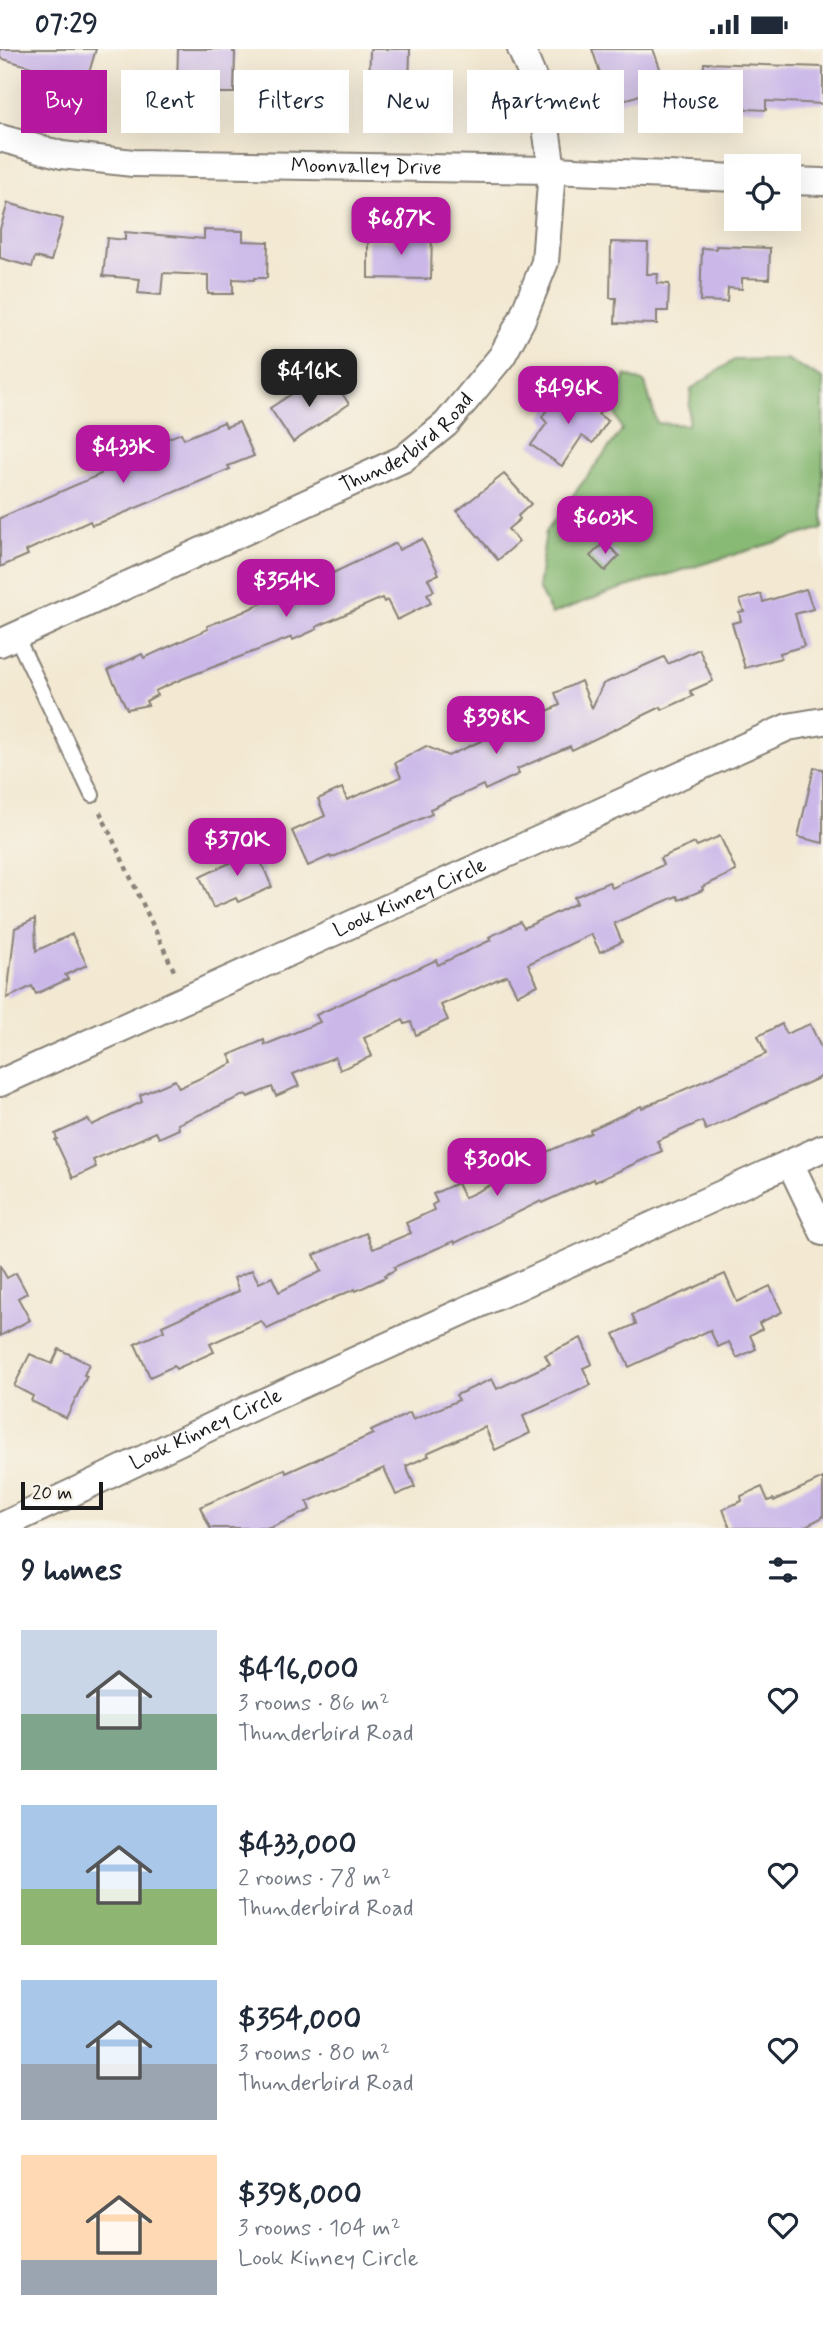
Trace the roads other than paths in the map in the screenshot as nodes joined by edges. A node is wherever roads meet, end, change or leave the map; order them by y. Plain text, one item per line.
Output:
1 (521, 49) edge
2 (0, 138) edge
3 (552, 170) junction
4 (724, 177) edge
5 (801, 181) edge
6 (823, 182) edge
7 (8, 639) edge
8 (823, 722) edge
9 (92, 795) road end
10 (0, 1083) edge
11 (823, 1148) edge
12 (790, 1163) junction
13 (823, 1232) edge
14 (3, 1518) edge

1 - 3 street, Thunderbird Road
2 - 3 street, Moonvalley Drive
3 - 4 street, Moonvalley Drive
3 - 7 street, Thunderbird Road
5 - 6 street
7 - 9 lane
8 - 10 street, Look Kinney Circle
11 - 12 street, Look Kinney Circle
12 - 13 street
12 - 14 street, Look Kinney Circle

